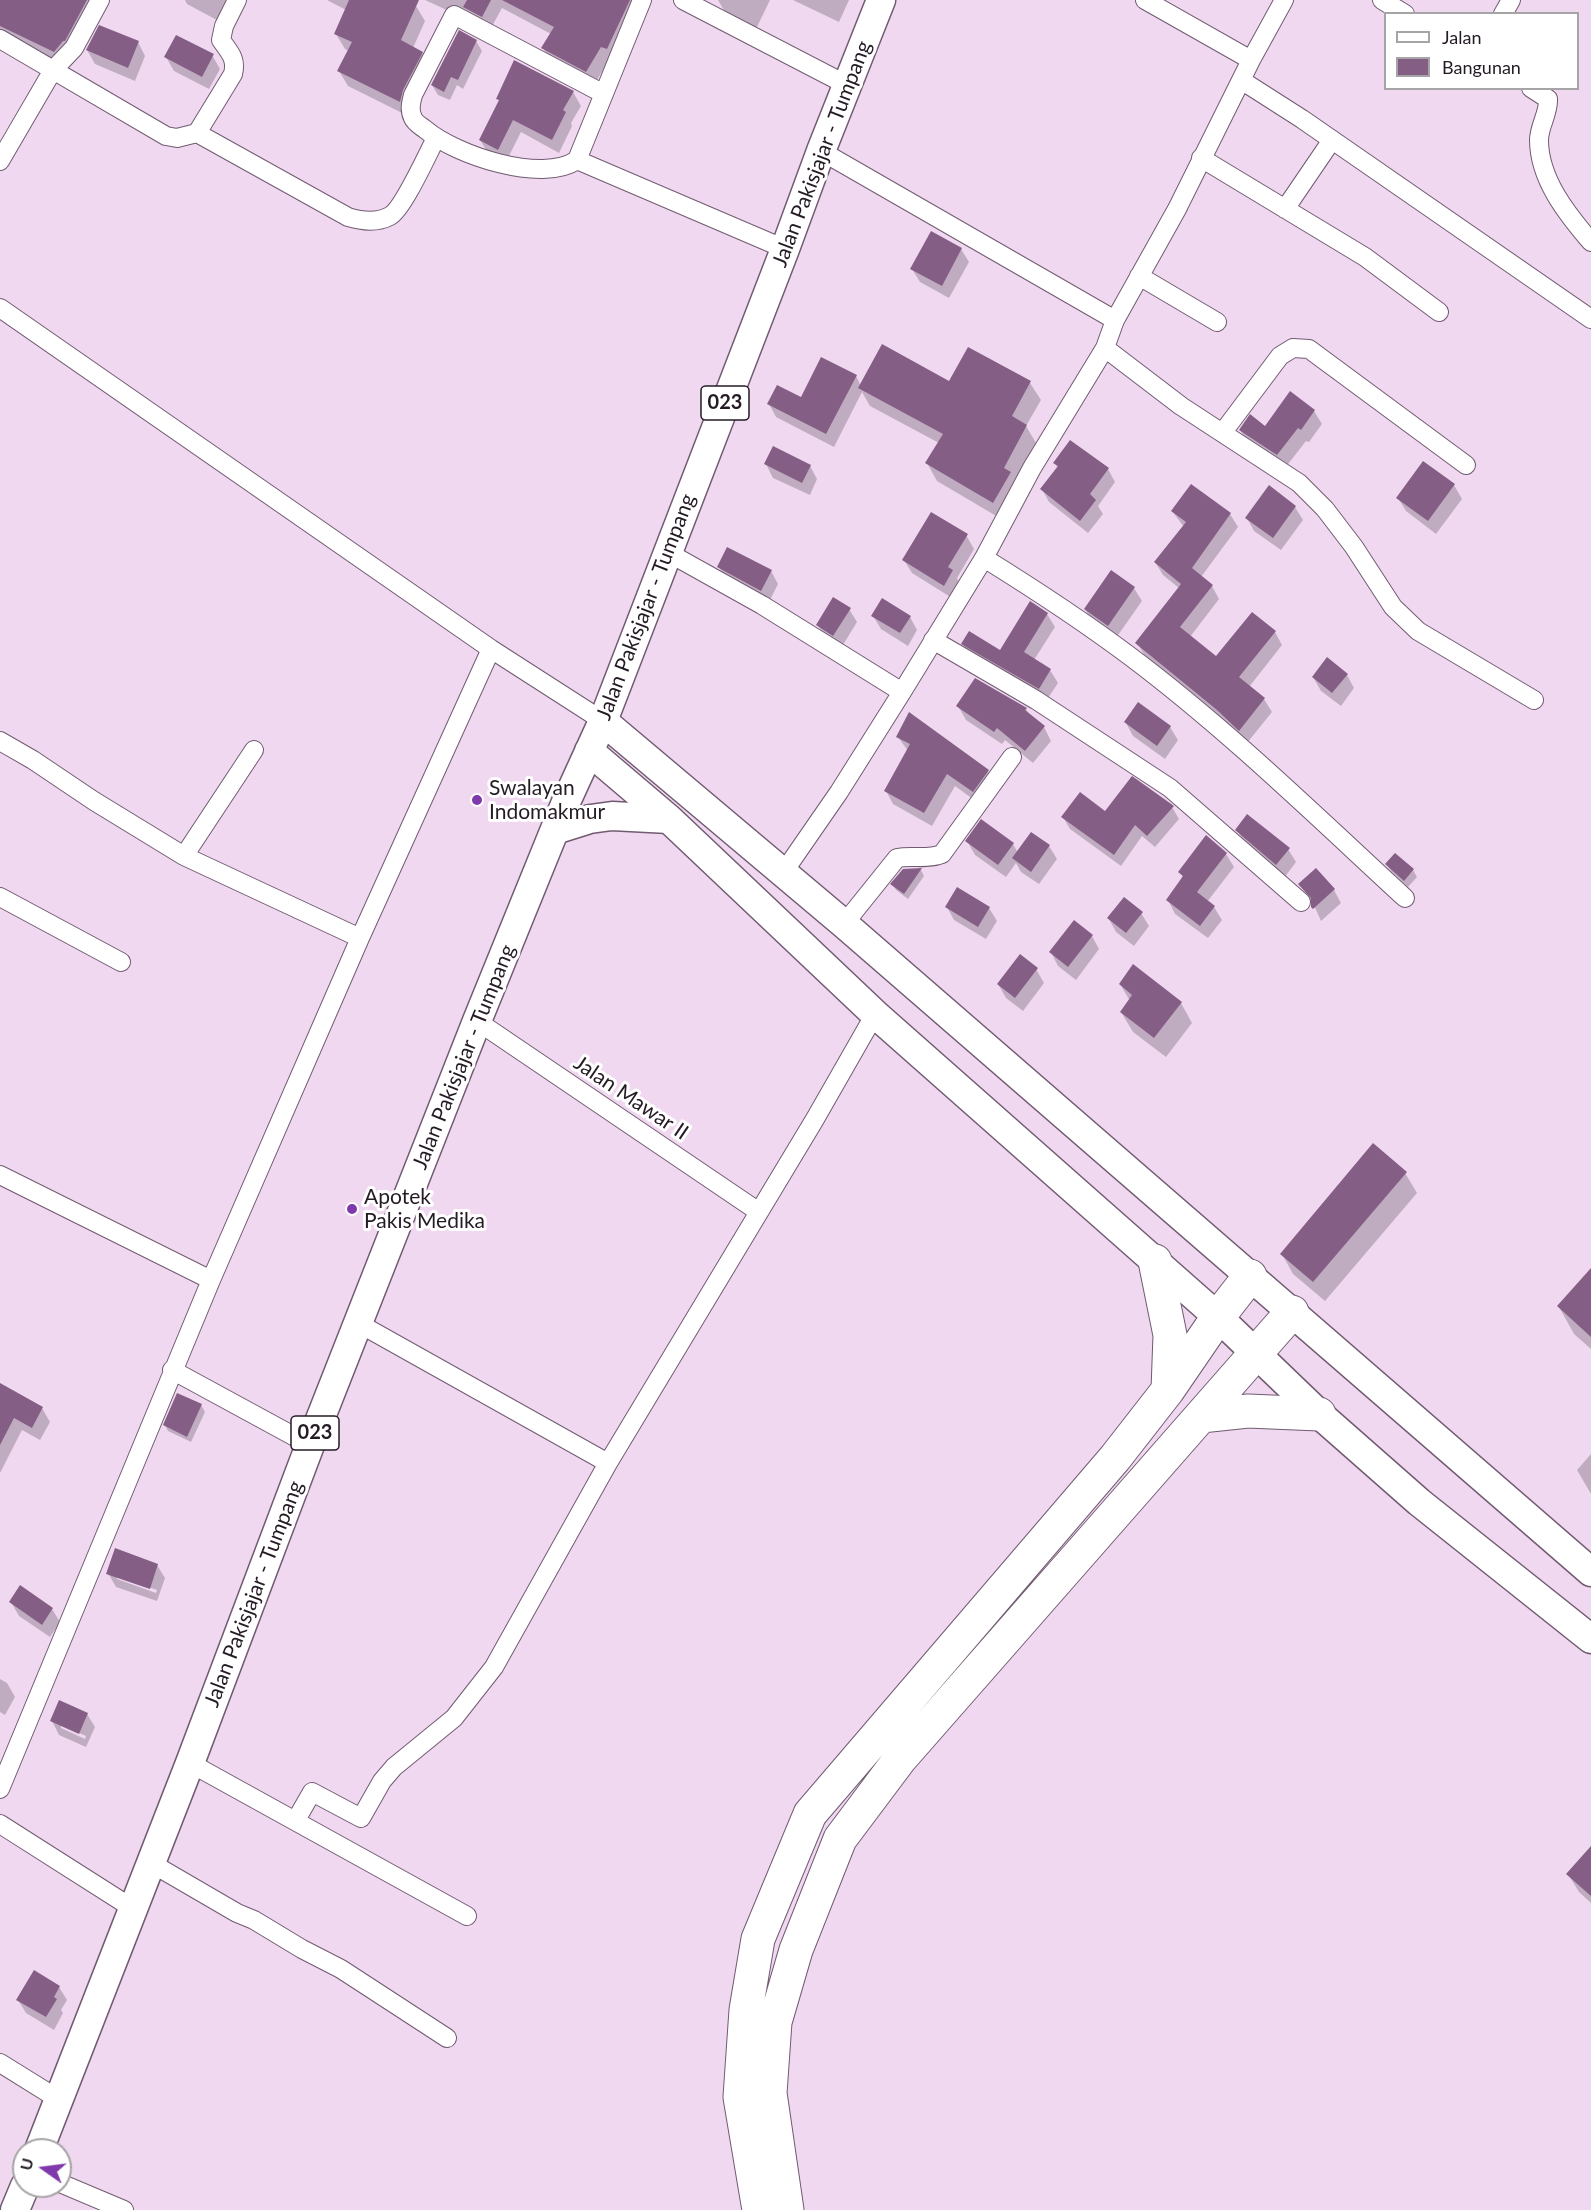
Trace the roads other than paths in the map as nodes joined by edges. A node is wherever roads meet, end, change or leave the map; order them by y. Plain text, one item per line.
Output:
1 (100, 0) edge
2 (237, 0) edge
3 (683, 0) edge
4 (881, 0) edge
5 (1145, 0) edge
6 (1284, 0) edge
7 (1382, 0) edge
8 (1402, 12) edge
9 (0, 39) edge
10 (1251, 60) junction
11 (53, 70) junction
12 (1241, 80) junction
13 (848, 85) junction
14 (1534, 90) edge
15 (604, 93) junction
16 (197, 133) junction
17 (436, 138) junction
18 (1332, 140) junction
19 (821, 151) junction
20 (1201, 158) junction
21 (577, 160) junction
22 (0, 161) edge
23 (1285, 209) junction
24 (1591, 242) edge
25 (786, 249) junction
26 (1139, 276) junction
27 (0, 308) edge
28 (1439, 312) dead end
29 (1591, 319) edge
30 (1115, 320) junction
31 (1217, 322) dead end
32 (1106, 348) junction
33 (1222, 432) junction
34 (1466, 465) dead end
35 (667, 552) junction
36 (984, 558) junction
37 (933, 640) junction
38 (491, 649) junction
39 (902, 693) junction
40 (1534, 700) dead end
41 (603, 721) junction
42 (0, 741) edge
43 (254, 750) dead end
44 (589, 751) junction
45 (1011, 757) dead end
46 (669, 819) junction
47 (555, 830) junction
48 (184, 856) junction
49 (783, 873) junction
50 (0, 897) edge
51 (1405, 898) dead end
52 (1301, 902) dead end
53 (844, 924) junction
54 (360, 938) junction
55 (121, 962) dead end
56 (875, 1014) junction
57 (477, 1021) junction
58 (0, 1175) edge
59 (759, 1212) junction
60 (1155, 1261) junction
61 (1250, 1276) junction
62 (211, 1280) junction
63 (1292, 1312) junction
64 (1218, 1317) junction
65 (358, 1323) junction
66 (1256, 1353) junction
67 (172, 1370) junction
68 (1167, 1390) junction
69 (1319, 1414) junction
70 (1201, 1416) junction
71 (310, 1445) junction
72 (608, 1463) junction
73 (1591, 1572) edge
74 (1591, 1639) edge
75 (190, 1763) junction
76 (0, 1790) edge
77 (296, 1820) junction
78 (0, 1824) edge
79 (151, 1863) junction
80 (132, 1908) junction
81 (467, 1916) dead end
82 (447, 2038) dead end
83 (0, 2063) edge
84 (58, 2100) junction
85 (44, 2138) edge
86 (72, 2188) edge
87 (124, 2210) edge
88 (759, 2210) edge
89 (787, 2210) edge

1 - 11 street
2 - 16 street
3 - 13 street
4 - 13 main road, Jalan Pakisjajar - Tumpang / 023
5 - 10 street
6 - 10 street
7 - 8 street
9 - 11 street
10 - 12 street
11 - 16 street
11 - 22 street
12 - 18 street
12 - 20 street
13 - 19 main road, Jalan Pakisjajar - Tumpang / 023
14 - 24 street
15 - 17 street
15 - 21 street
15 - 21 street
16 - 17 street
17 - 21 street
18 - 23 street
18 - 29 street
19 - 25 main road, Jalan Pakisjajar - Tumpang / 023
19 - 30 street
20 - 23 street
20 - 26 street
21 - 25 street
23 - 28 street
25 - 35 main road, Jalan Pakisjajar - Tumpang / 023
26 - 30 street
26 - 31 street
27 - 38 street
30 - 32 street
32 - 33 street
32 - 36 street
33 - 34 street
33 - 40 street
35 - 39 street
35 - 41 main road, Jalan Pakisjajar - Tumpang / 023
36 - 37 street
36 - 51 street
37 - 39 street
37 - 52 street
38 - 41 street
38 - 54 street
39 - 49 street
41 - 44 main road, Jalan Pakisjajar - Tumpang / 023
41 - 49 main road
42 - 48 street
43 - 48 street
44 - 46 main road
44 - 47 main road, Jalan Pakisjajar - Tumpang / 023
45 - 53 street
46 - 47 main road
46 - 56 main road
47 - 57 main road, Jalan Pakisjajar - Tumpang / 023
48 - 54 street
49 - 53 main road
50 - 55 street
53 - 61 main road
54 - 62 street
56 - 59 street
56 - 60 main road
57 - 59 street, Jalan Mawar II
57 - 65 main road, Jalan Pakisjajar - Tumpang / 023
58 - 62 street
59 - 72 street
60 - 64 main road
60 - 68 highway
61 - 63 main road
61 - 64 highway
62 - 67 street
63 - 66 highway
63 - 73 main road
64 - 66 main road
64 - 68 highway
65 - 71 main road, Jalan Pakisjajar - Tumpang / 023
65 - 72 street
66 - 69 main road
66 - 70 highway
67 - 71 street
67 - 76 street
68 - 88 highway
69 - 70 highway
69 - 74 main road
70 - 89 highway
71 - 75 main road, Jalan Pakisjajar - Tumpang / 023
72 - 77 street
75 - 77 street
75 - 79 main road, Jalan Pakisjajar - Tumpang / 023
77 - 81 street
78 - 80 street
79 - 80 main road, Jalan Pakisjajar - Tumpang / 023
79 - 82 street
80 - 84 main road, Jalan Pakisjajar - Tumpang / 023
83 - 84 street
84 - 85 main road, Jalan Pakisjajar - Tumpang / 023
86 - 87 street

